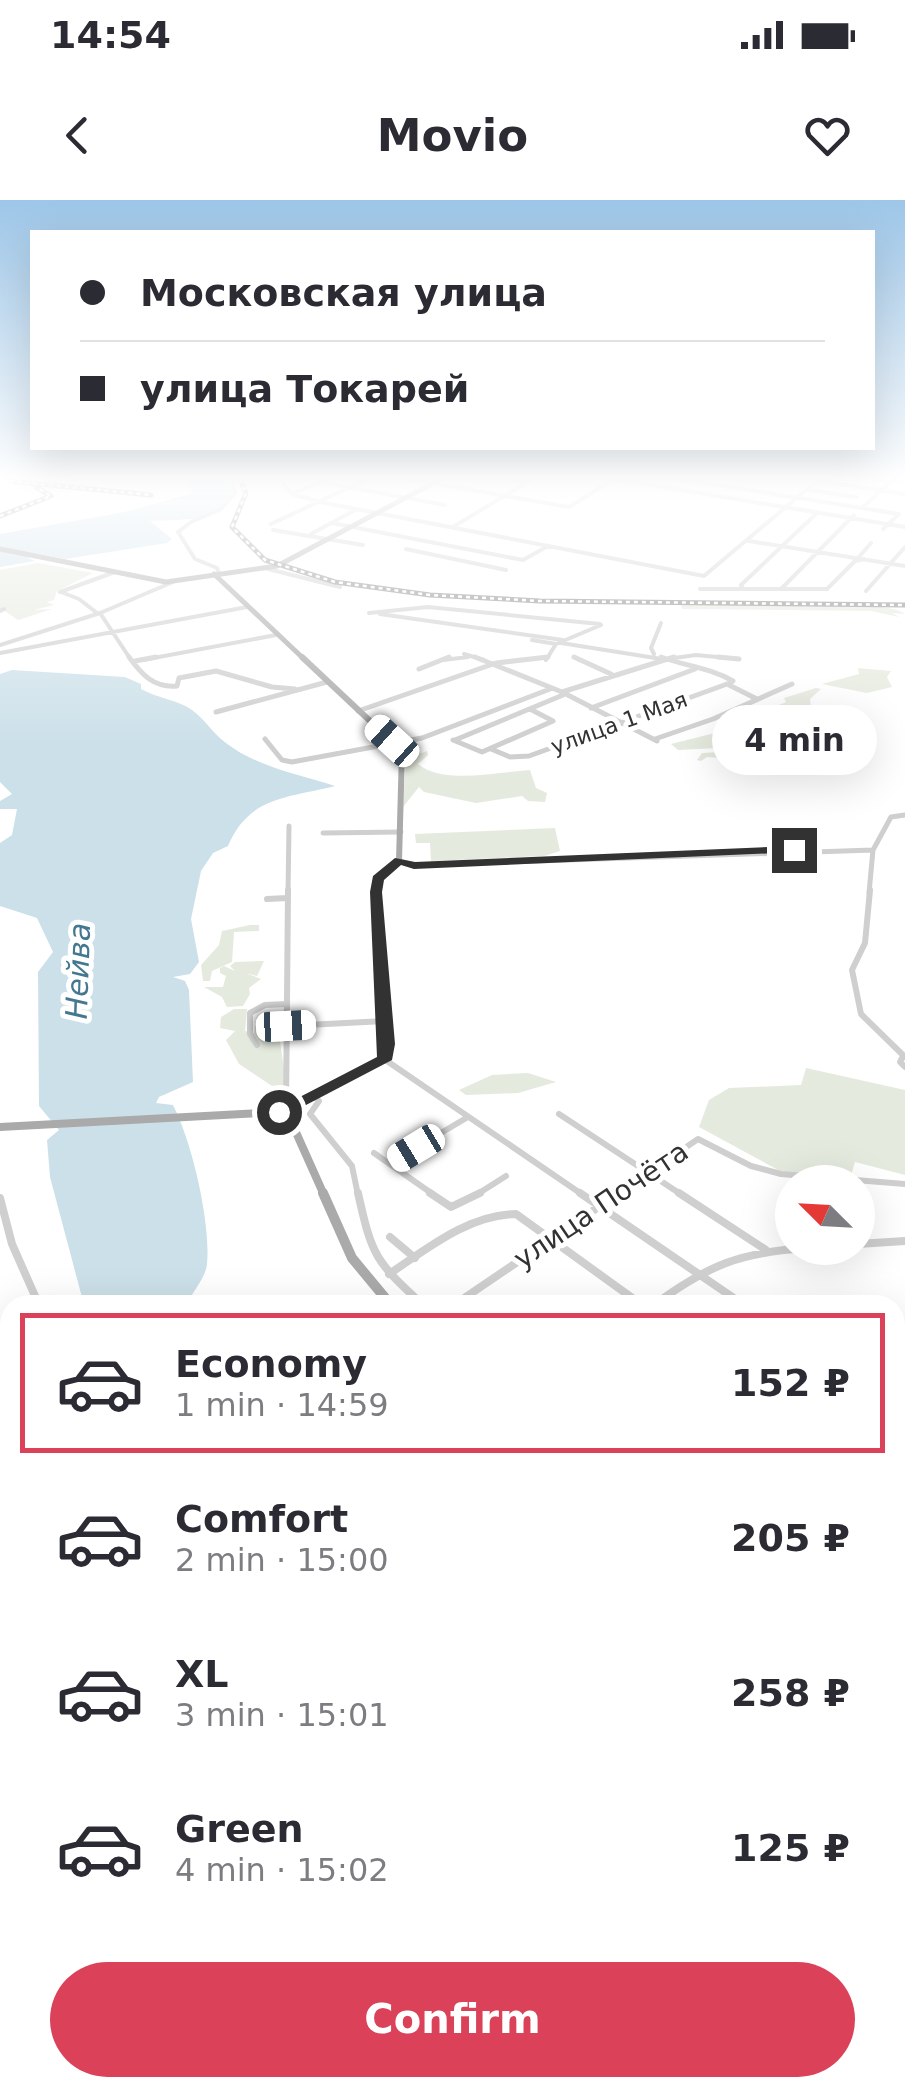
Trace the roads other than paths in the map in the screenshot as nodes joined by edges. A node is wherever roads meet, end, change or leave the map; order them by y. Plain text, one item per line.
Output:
1 (91, 567) edge
2 (216, 567) edge
3 (271, 567) edge
4 (493, 567) edge
5 (667, 567) edge
6 (717, 567) edge
7 (760, 567) edge
8 (802, 567) edge
9 (849, 567) edge
10 (886, 567) edge
11 (262, 570) junction
12 (506, 570) dead end
13 (114, 572) junction
14 (216, 574) junction
15 (173, 582) junction
16 (340, 587) dead end
17 (700, 589) dead end
18 (742, 589) junction
19 (782, 589) junction
20 (866, 590) dead end
21 (247, 607) junction
22 (98, 613) junction
23 (370, 613) dead end
24 (379, 613) junction
25 (660, 623) dead end
26 (116, 632) junction
27 (276, 635) junction
28 (505, 636) dead end
29 (560, 642) junction
30 (0, 645) edge
31 (608, 645) dead end
32 (0, 652) edge
33 (654, 653) junction
34 (690, 655) junction
35 (574, 657) dead end
36 (664, 658) junction
37 (739, 659) dead end
38 (135, 661) junction
39 (496, 663) junction
40 (419, 669) dead end
41 (696, 669) junction
42 (612, 675) junction
43 (328, 682) junction
44 (727, 684) junction
45 (792, 684) dead end
46 (295, 690) junction
47 (550, 690) junction
48 (563, 694) junction
49 (757, 699) junction
50 (590, 708) junction
51 (530, 709) junction
52 (358, 711) junction
53 (216, 712) dead end
54 (619, 722) junction
55 (266, 739) dead end
56 (418, 740) junction
57 (392, 741) junction
58 (491, 749) junction
59 (402, 750) junction
60 (905, 815) edge
61 (289, 826) dead end
62 (400, 832) junction
63 (322, 833) dead end
64 (873, 850) junction
65 (400, 860) junction
66 (287, 898) junction
67 (267, 899) dead end
68 (286, 1004) junction
69 (385, 1021) junction
70 (286, 1026) junction
71 (257, 1045) dead end
72 (904, 1057) edge
73 (384, 1060) junction
74 (905, 1067) edge
75 (314, 1096) junction
76 (286, 1110) junction
77 (559, 1114) dead end
78 (468, 1117) junction
79 (2, 1126) edge
80 (374, 1153) dead end
81 (390, 1164) junction
82 (649, 1172) junction
83 (506, 1176) dead end
84 (905, 1184) edge
85 (0, 1198) edge
86 (599, 1206) junction
87 (390, 1237) dead end
88 (552, 1238) junction
89 (905, 1242) edge
90 (875, 1243) edge
91 (766, 1250) junction
92 (775, 1250) edge
93 (416, 1258) junction
94 (697, 1273) junction
95 (389, 1274) junction
96 (35, 1295) edge
97 (383, 1295) edge
98 (412, 1295) edge
99 (472, 1295) edge
100 (629, 1295) edge
101 (667, 1295) edge
102 (729, 1295) edge

1 - 13 main road
2 - 14 street
3 - 11 main road
4 - 12 street
5 - 6 street
7 - 18 street
8 - 19 street
9 - 19 street
10 - 20 street
11 - 14 main road
11 - 16 street
13 - 15 main road
13 - 22 street
14 - 15 main road
14 - 21 main road
15 - 22 street
17 - 18 street
18 - 19 street
21 - 26 street
21 - 27 main road
22 - 26 street
22 - 30 street
23 - 24 street
24 - 29 street
24 - 29 street
25 - 33 street
26 - 32 street
26 - 38 street
27 - 38 street
27 - 43 main road
28 - 29 street
29 - 33 street
29 - 39 street
31 - 33 street
33 - 34 street
33 - 36 street
34 - 36 street
34 - 37 street
35 - 42 street
36 - 41 street
36 - 42 street
38 - 46 street
39 - 40 street
39 - 47 street
39 - 52 street
41 - 44 street
41 - 50 street
42 - 48 street
43 - 46 street
43 - 52 main road
44 - 49 street
44 - 54 street, улица 1 Мая
45 - 49 street
46 - 53 street
47 - 48 street
47 - 56 street
48 - 50 street
48 - 51 street
49 - 54 street
50 - 54 street
51 - 58 street
51 - 58 street
52 - 57 main road
54 - 58 street, улица 1 Мая
55 - 57 street
56 - 57 street
56 - 59 street
57 - 59 main road
59 - 62 main road
60 - 64 street
61 - 66 street
62 - 63 street
62 - 65 main road
64 - 65 street
64 - 72 street
65 - 69 main road
66 - 67 street
66 - 68 street
68 - 70 street
68 - 71 street
69 - 70 street
69 - 73 main road
70 - 76 street
72 - 74 street
73 - 75 main road
73 - 78 street
75 - 76 main road
75 - 95 street
76 - 79 main road
76 - 97 main road
77 - 82 street
78 - 81 street
78 - 86 street
80 - 81 street
81 - 83 street
82 - 84 street, улица Почёта
82 - 86 street, улица Почёта
82 - 91 street
85 - 96 street
86 - 88 street, улица Почёта
86 - 94 street
87 - 93 street
88 - 93 street
88 - 99 street, улица Почёта
88 - 100 street
89 - 90 street
91 - 92 street
91 - 94 street
93 - 95 street
94 - 101 street
94 - 102 street
95 - 98 street

